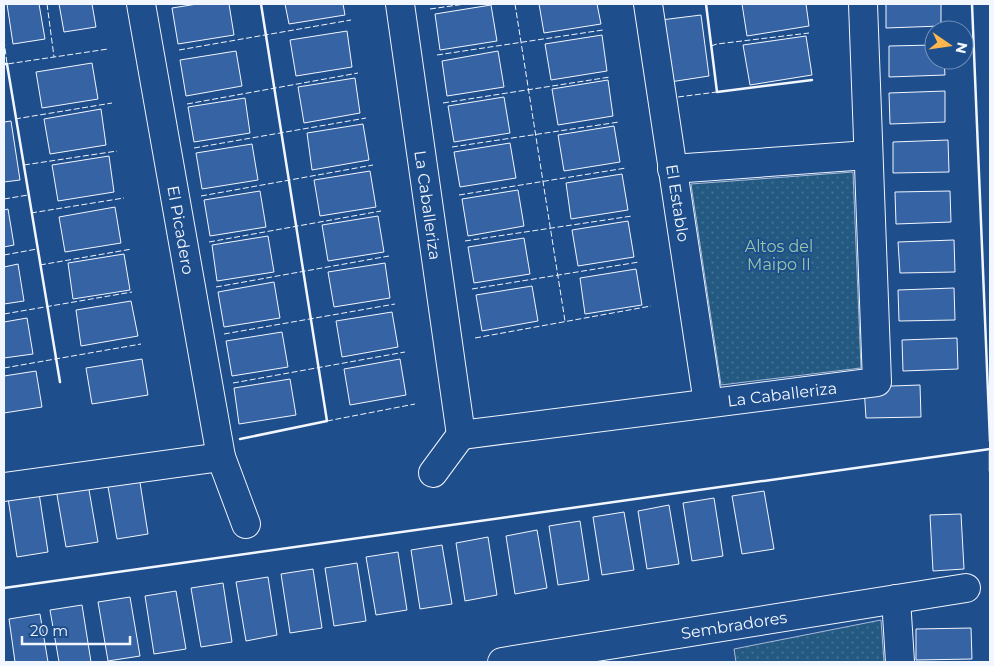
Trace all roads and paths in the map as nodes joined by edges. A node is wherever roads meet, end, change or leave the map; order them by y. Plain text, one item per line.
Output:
1 (141, 4) edge
2 (400, 4) edge
3 (648, 4) edge
4 (863, 4) edge
5 (868, 155) junction
6 (672, 169) junction
7 (708, 403) junction
8 (461, 435) junction
9 (221, 457) junction
10 (433, 473) dead end
11 (4, 487) edge
12 (246, 524) dead end
13 (966, 588) dead end
14 (896, 599) junction
15 (502, 662) edge
16 (900, 662) edge

1 - 9 street, El Picadero
2 - 8 street, La Caballeriza
3 - 6 street, El Establo
4 - 5 street, La Caballeriza
5 - 6 street
5 - 7 street, La Caballeriza
6 - 7 street, El Establo
7 - 8 street, La Caballeriza
8 - 10 street
9 - 11 street
9 - 12 street, El Picadero
13 - 14 street, Sembradores
14 - 15 street, Sembradores
14 - 16 street

